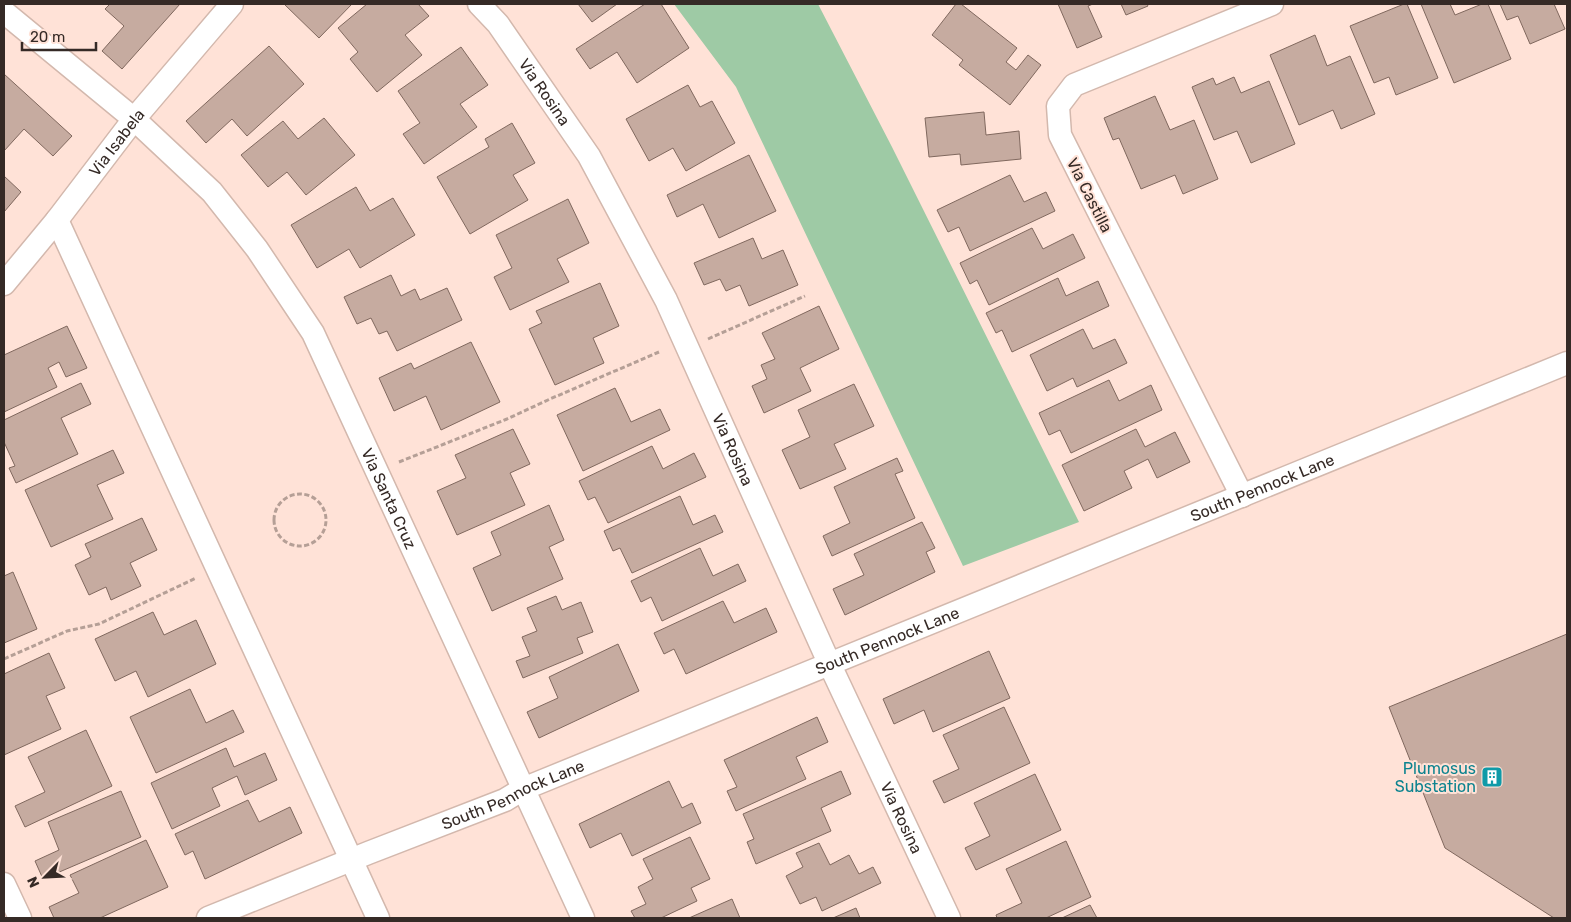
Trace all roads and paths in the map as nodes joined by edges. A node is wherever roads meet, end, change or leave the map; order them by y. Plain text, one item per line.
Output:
1 (232, 4) edge
2 (479, 4) edge
3 (1272, 4) edge
4 (4, 12) edge
5 (134, 120) junction
6 (58, 220) junction
7 (4, 284) edge
8 (805, 296) dead end
9 (707, 339) dead end
10 (659, 352) dead end
11 (1567, 363) edge
12 (396, 464) dead end
13 (1242, 496) junction
14 (282, 500) joint
15 (196, 578) dead end
16 (4, 658) edge
17 (830, 664) junction
18 (524, 790) junction
19 (351, 860) junction
20 (4, 884) edge
21 (20, 918) edge
22 (208, 918) edge
23 (378, 918) edge
24 (583, 918) edge
25 (949, 918) edge

1 - 5 street, Via Isabela
2 - 17 street, Via Rosina
3 - 13 street, Via Castilla
4 - 5 street
5 - 6 street, Via Isabela
5 - 18 street, Via Santa Cruz
6 - 7 street, Via Isabela
6 - 19 street
8 - 9 path
10 - 12 path
11 - 13 street, South Pennock Lane
13 - 17 street, South Pennock Lane
14 - 14 path
15 - 16 path
17 - 18 street, South Pennock Lane
17 - 25 street, Via Rosina
18 - 19 street, South Pennock Lane
18 - 24 street, Via Santa Cruz
19 - 22 street, South Pennock Lane
19 - 23 street
20 - 21 street

